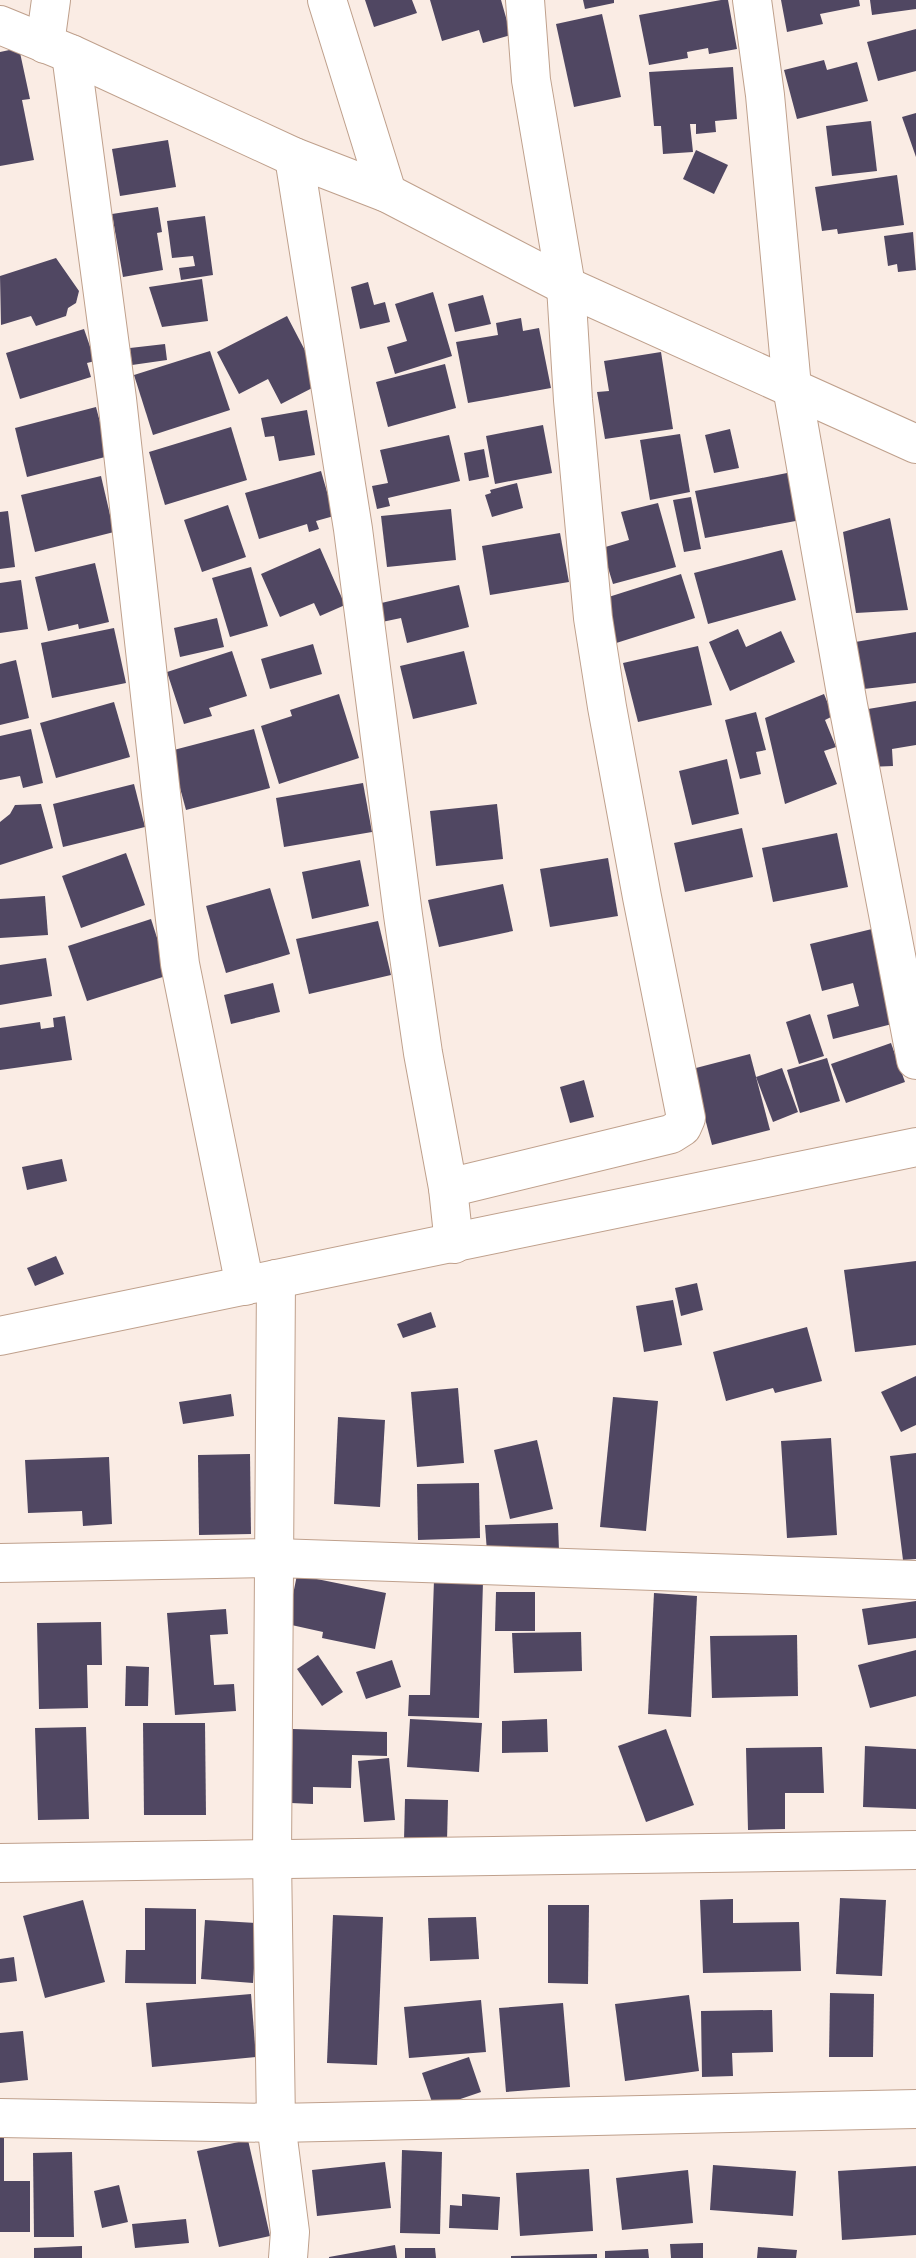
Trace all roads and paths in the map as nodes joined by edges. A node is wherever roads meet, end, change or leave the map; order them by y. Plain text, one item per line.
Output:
1 (51, 0) edge
2 (327, 0) edge
3 (525, 0) edge
4 (752, 0) edge
5 (0, 25) edge
6 (58, 49) junction
7 (294, 157) junction
8 (387, 193) junction
9 (566, 286) junction
10 (792, 387) junction
11 (916, 444) edge
12 (916, 1060) edge
13 (916, 1147) edge
14 (448, 1188) junction
15 (454, 1244) junction
16 (260, 1283) junction
17 (0, 1336) edge
18 (276, 1558) junction
19 (0, 1563) edge
20 (916, 1580) edge
21 (916, 1850) edge
22 (272, 1858) junction
23 (0, 1863) edge
24 (916, 2109) edge
25 (0, 2118) edge
26 (276, 2123) junction
27 (288, 2258) edge

1 - 6 street
2 - 8 street
3 - 9 street
4 - 10 street
5 - 6 street
6 - 7 street
6 - 16 street
7 - 8 street
7 - 14 street
8 - 9 street
9 - 10 street
9 - 14 street
10 - 11 street
10 - 12 street
13 - 15 street
14 - 15 street
15 - 16 street
16 - 17 street
16 - 18 street
18 - 19 street
18 - 20 street
18 - 22 street
21 - 22 street
22 - 23 street
22 - 26 street
24 - 26 street
25 - 26 street
26 - 27 street

